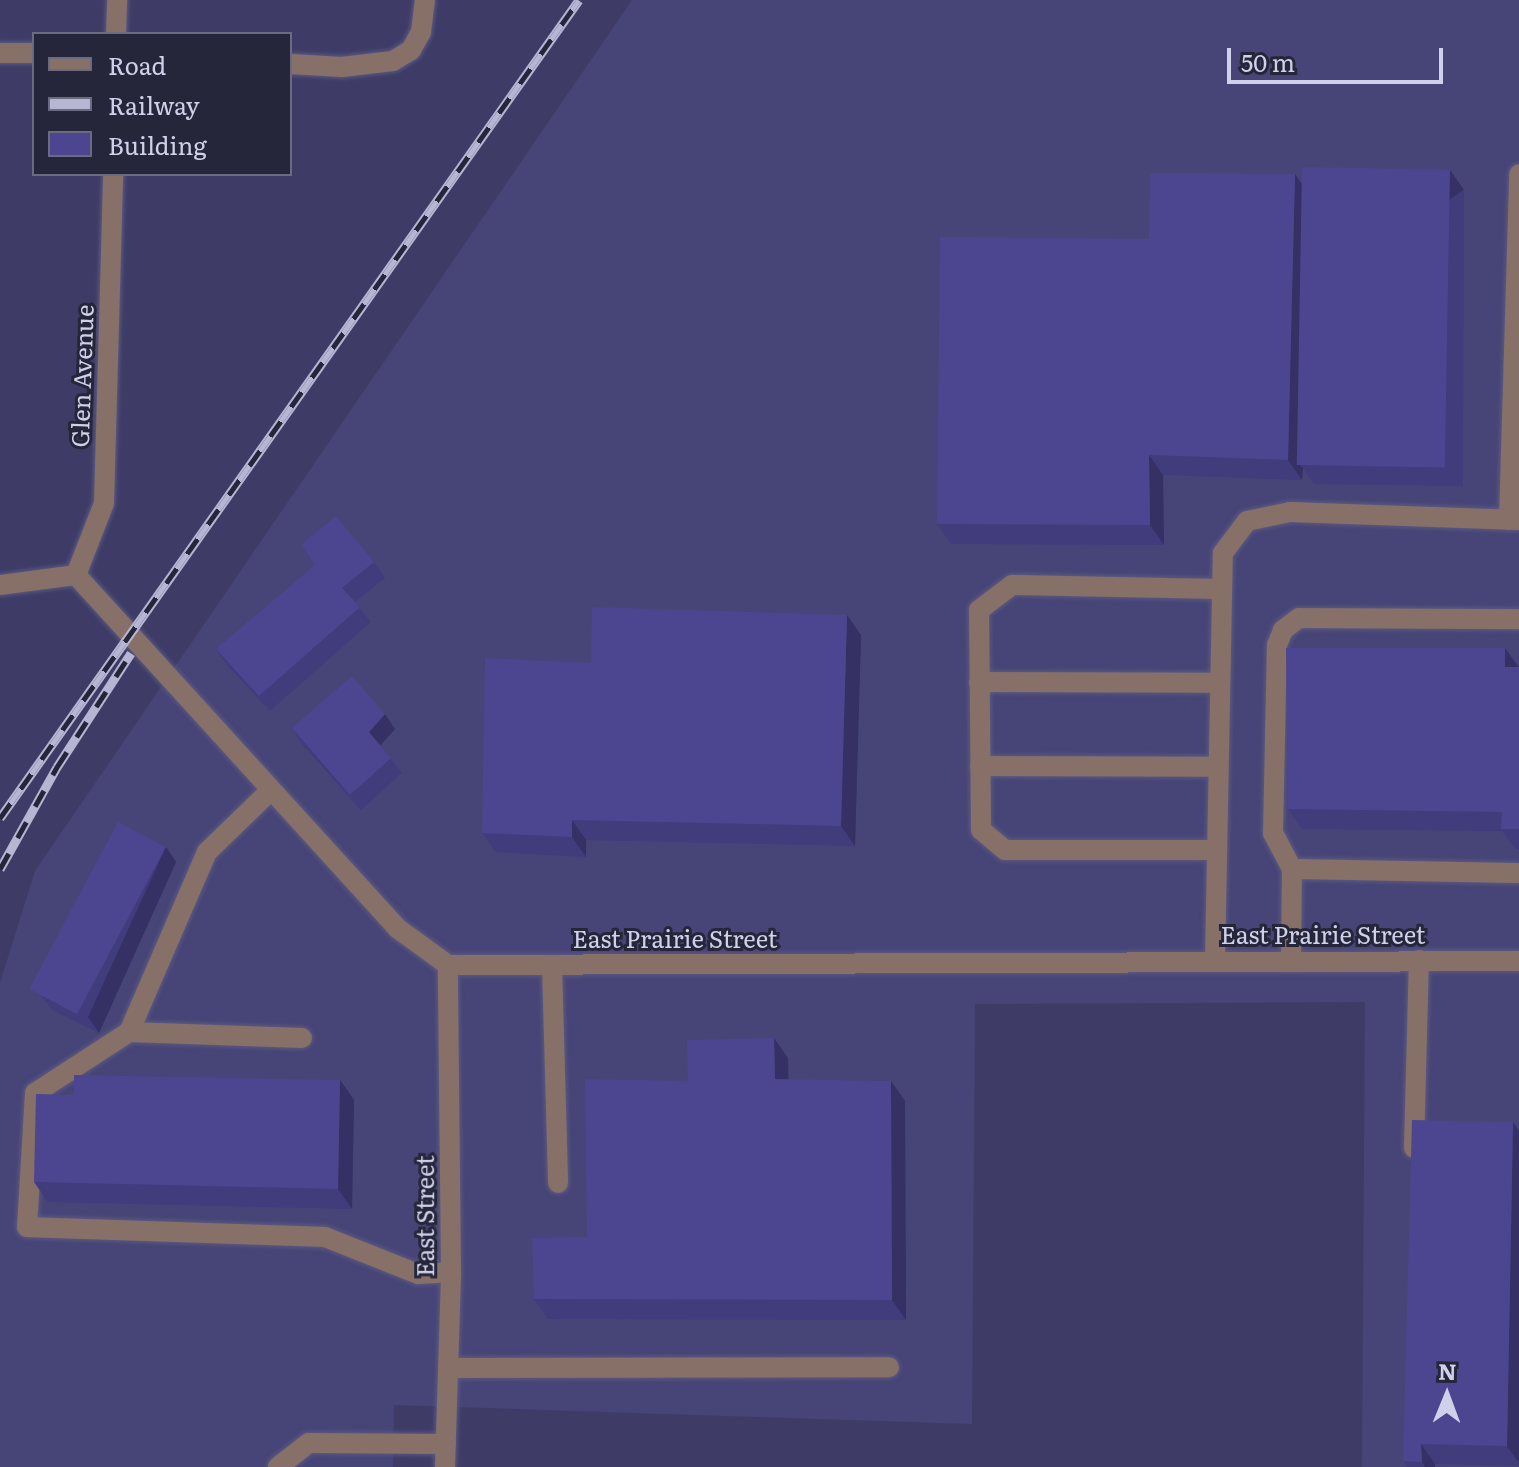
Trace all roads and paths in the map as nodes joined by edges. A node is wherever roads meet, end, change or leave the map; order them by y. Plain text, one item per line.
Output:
1 (117, 0) edge
2 (425, 0) edge
3 (116, 32) edge
4 (0, 53) edge
5 (32, 53) edge
6 (292, 64) edge
7 (1519, 174) edge
8 (113, 176) edge
9 (1514, 520) edge
10 (76, 575) junction
11 (0, 585) edge
12 (1222, 589) junction
13 (1519, 619) edge
14 (979, 682) junction
15 (1219, 683) junction
16 (980, 766) junction
17 (1217, 767) junction
18 (270, 791) junction
19 (1216, 850) junction
20 (1292, 869) junction
21 (1519, 873) edge
22 (1291, 960) junction
23 (1419, 960) junction
24 (1215, 961) junction
25 (1519, 961) edge
26 (448, 965) junction
27 (552, 965) junction
28 (129, 1032) junction
29 (302, 1038) dead end
30 (1414, 1172) edge
31 (558, 1183) dead end
32 (451, 1272) junction
33 (889, 1367) dead end
34 (448, 1368) junction
35 (446, 1444) junction
36 (278, 1467) edge
37 (445, 1467) edge

1 - 3 street
2 - 6 street
4 - 5 street
7 - 9 street
8 - 10 street, Glen Avenue
9 - 12 street
10 - 11 street
10 - 18 street
12 - 14 street
12 - 15 street
13 - 20 street
14 - 15 street
14 - 16 street
15 - 17 street
16 - 17 street
16 - 19 street
17 - 19 street
18 - 26 street
18 - 28 street
19 - 24 street
20 - 21 street
20 - 22 street
22 - 23 street, East Prairie Street
22 - 24 street, East Prairie Street
23 - 25 street, East Prairie Street
23 - 30 street
24 - 27 street, East Prairie Street
26 - 27 street, East Prairie Street
26 - 32 street, East Street
27 - 31 street
28 - 29 street
28 - 32 street
32 - 34 street, East Street
33 - 34 street
34 - 35 street, East Street
35 - 36 street
35 - 37 street, East Street

